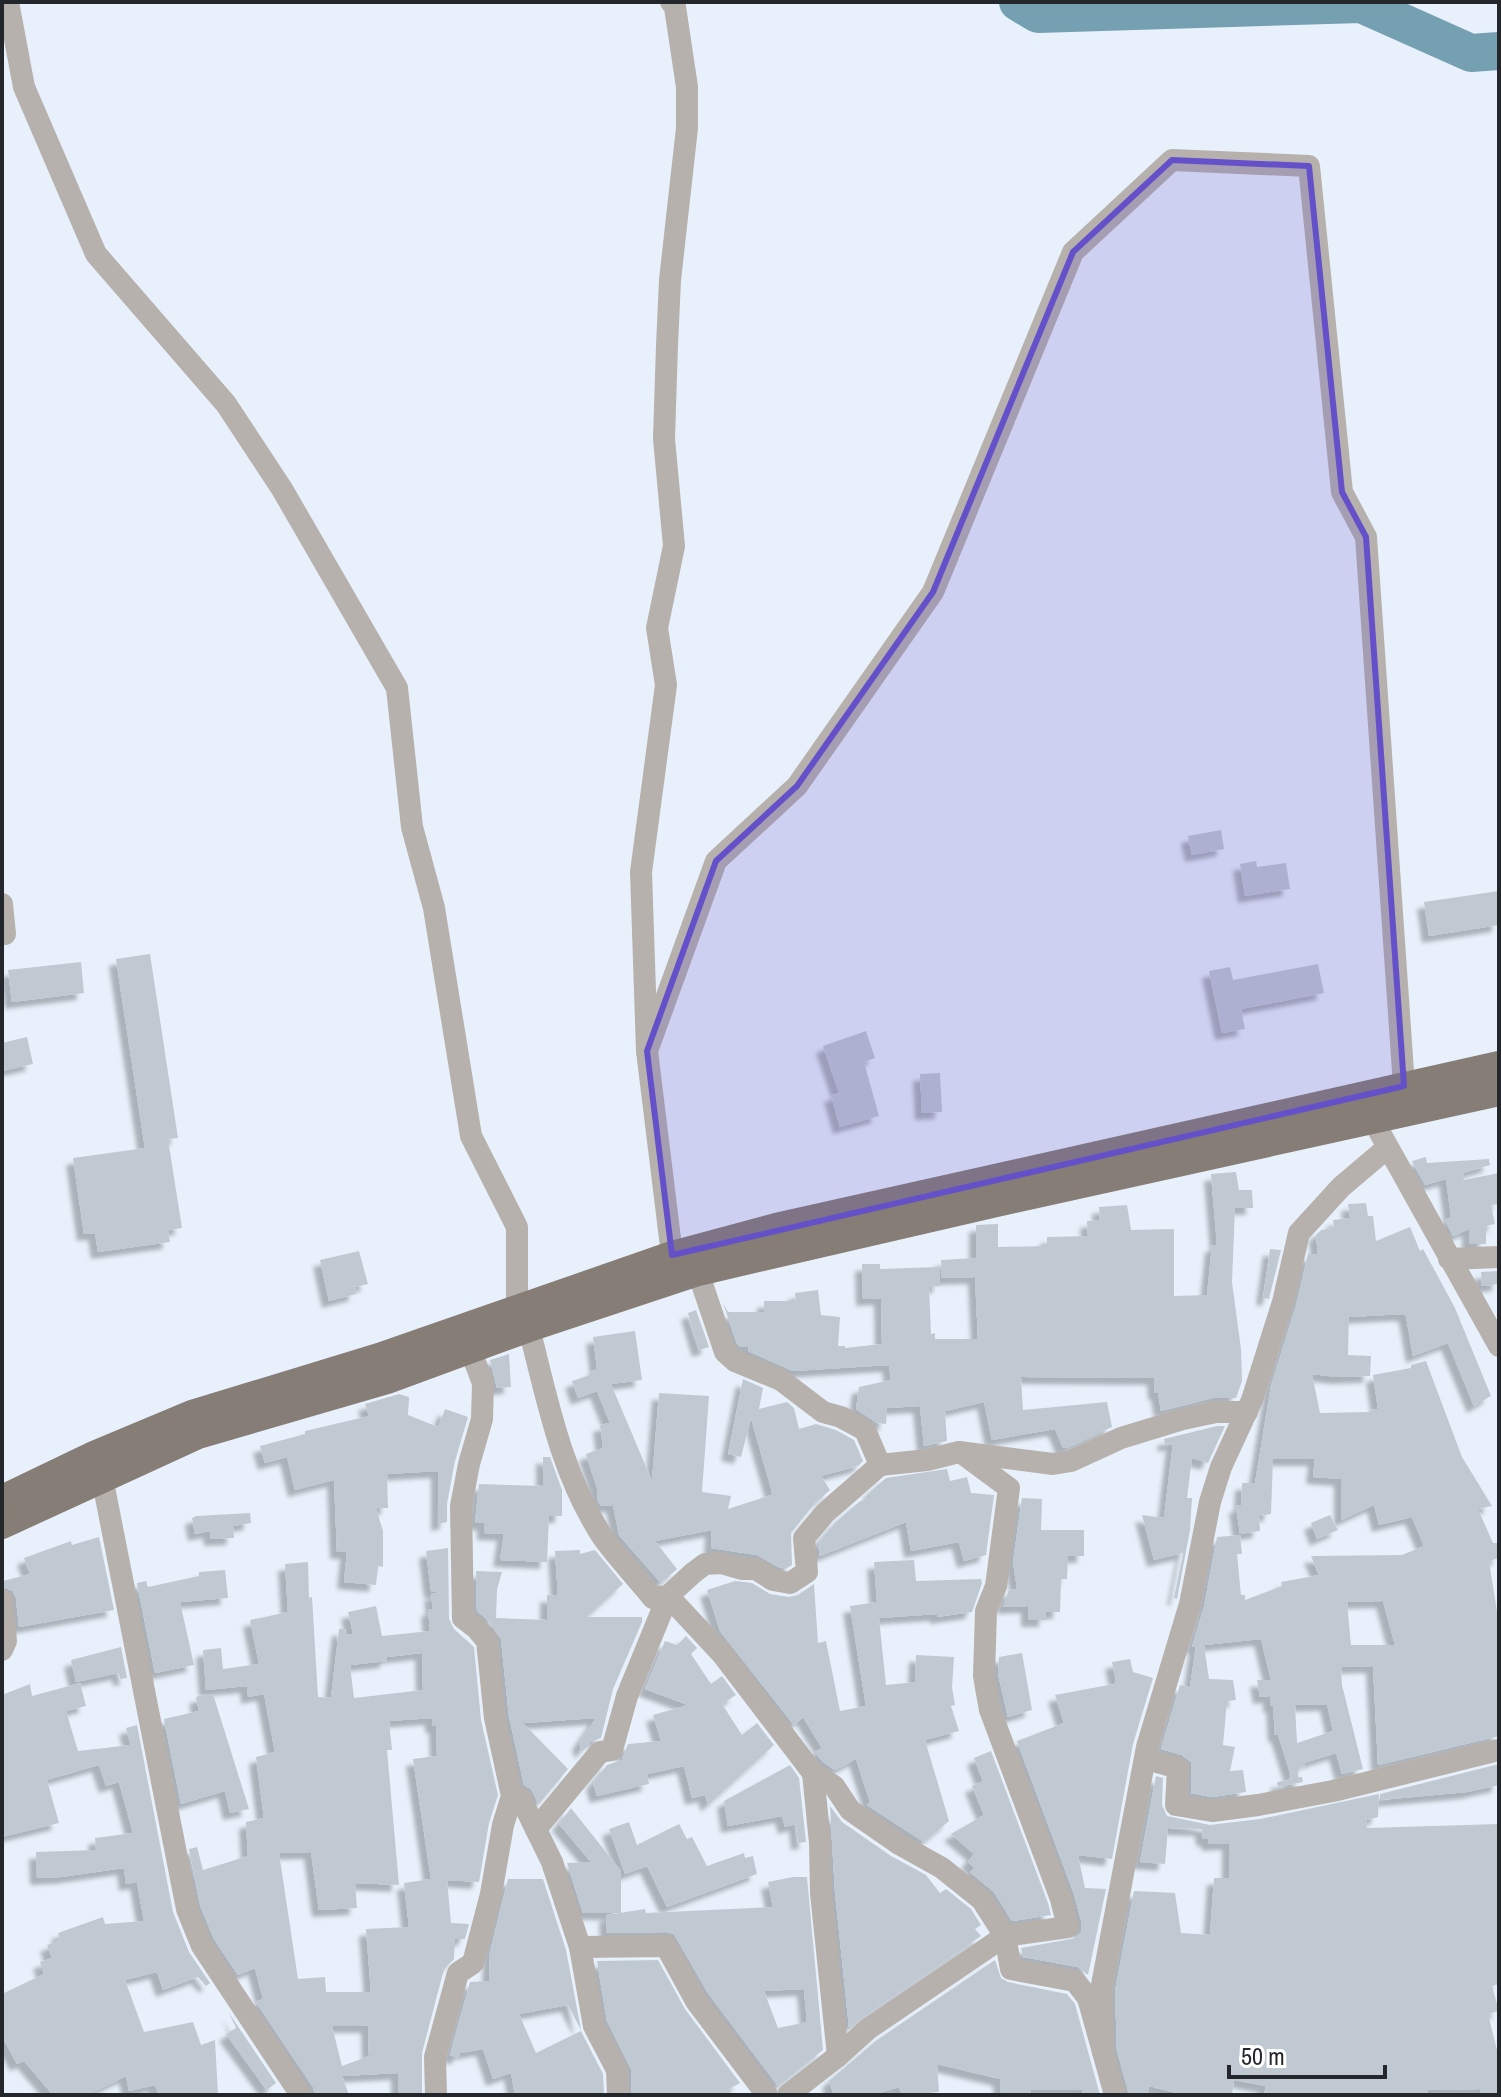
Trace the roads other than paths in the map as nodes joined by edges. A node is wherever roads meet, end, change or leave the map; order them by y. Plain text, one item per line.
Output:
1 (8, 2) edge
2 (671, 2) edge
3 (2, 904) edge
4 (2, 934) edge
5 (647, 1051) junction
6 (1499, 1065) edge
7 (1404, 1086) junction
8 (1499, 1092) edge
9 (1366, 1109) junction
10 (1387, 1148) junction
11 (672, 1255) junction
12 (1499, 1257) edge
13 (1449, 1259) junction
14 (698, 1272) junction
15 (523, 1318) junction
16 (1499, 1346) edge
17 (470, 1349) junction
18 (1247, 1412) junction
19 (959, 1452) junction
20 (880, 1465) junction
21 (102, 1477) junction
22 (2, 1499) edge
23 (2, 1525) edge
24 (668, 1596) junction
25 (2, 1600) edge
26 (2, 1650) edge
27 (1499, 1750) edge
28 (1146, 1759) junction
29 (813, 1773) junction
30 (512, 1796) junction
31 (536, 1829) junction
32 (1005, 1936) junction
33 (580, 1947) junction
34 (1103, 2052) junction
35 (838, 2056) junction
36 (301, 2095) edge
37 (436, 2095) edge
38 (618, 2095) edge
39 (767, 2095) edge
40 (788, 2095) edge
41 (1115, 2095) edge

1 - 15 street
2 - 5 street
3 - 4 street
5 - 7 street
5 - 11 street
6 - 7 main road
7 - 9 main road
8 - 9 main road
9 - 10 street
9 - 11 main road
9 - 14 main road
10 - 13 street
10 - 18 street
11 - 15 main road
12 - 13 street
13 - 16 street
14 - 15 main road
14 - 20 street
15 - 17 main road
15 - 22 main road
15 - 24 street
17 - 21 main road
17 - 30 street
18 - 19 street
18 - 28 street
19 - 20 street
19 - 32 street
20 - 24 street
21 - 23 main road
21 - 36 street
24 - 29 street
24 - 31 street
25 - 26 street
27 - 28 street
28 - 34 street
29 - 32 street
29 - 35 street
30 - 31 street
30 - 37 street
31 - 33 street
32 - 34 street
32 - 35 street
33 - 38 street
33 - 39 street
34 - 41 street
35 - 40 street

